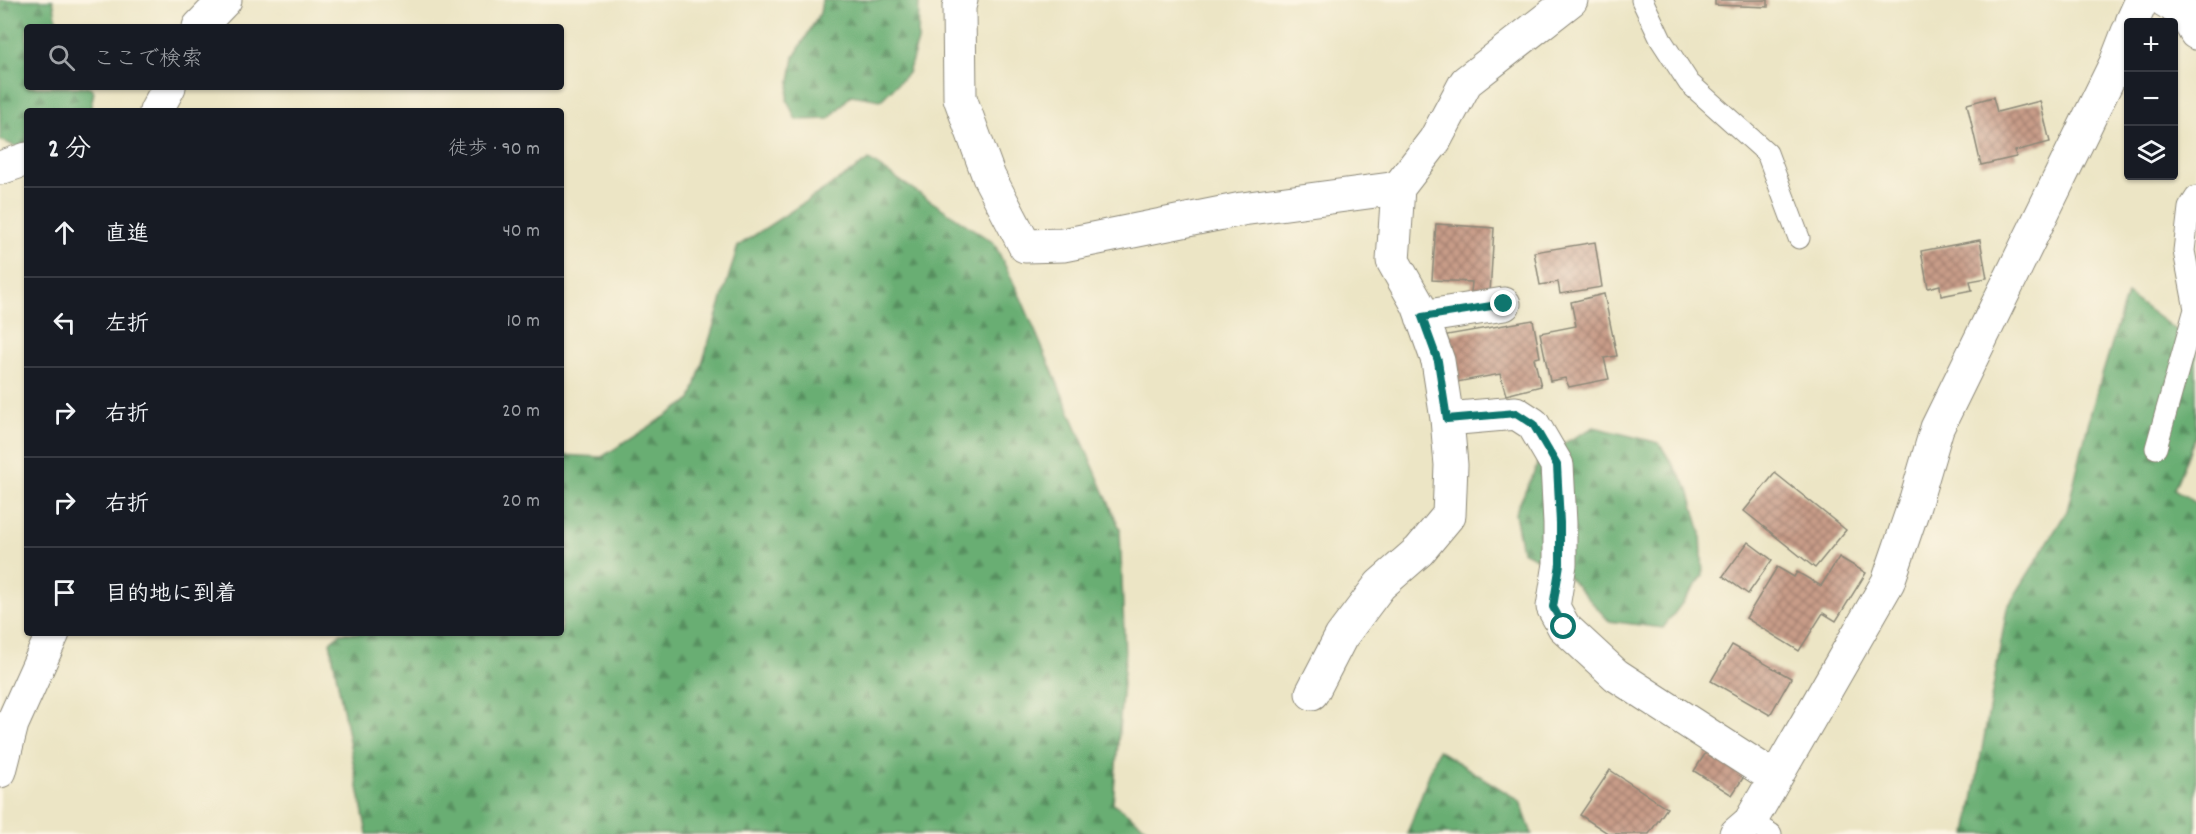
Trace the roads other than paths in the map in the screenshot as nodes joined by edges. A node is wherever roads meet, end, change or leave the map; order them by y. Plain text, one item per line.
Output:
1 (225, 0) edge
2 (961, 0) edge
3 (1571, 0) edge
4 (1642, 0) edge
5 (2142, 0) edge
6 (2164, 0) edge
7 (2134, 18) edge
8 (202, 24) edge
9 (2196, 33) edge
10 (2124, 42) edge
11 (168, 90) edge
12 (158, 108) edge
13 (24, 160) edge
14 (0, 168) edge
15 (1398, 188) junction
16 (2196, 197) edge
17 (1799, 238) dead end
18 (1504, 304) dead end
19 (1422, 317) junction
20 (1447, 419) junction
21 (2156, 448) dead end
22 (52, 636) edge
23 (1312, 693) dead end
24 (0, 771) edge
25 (1775, 778) junction
26 (1752, 830) edge

1 - 8 street
2 - 15 street
3 - 15 street
4 - 17 lane
5 - 7 street
6 - 9 street
10 - 25 street
11 - 12 street
13 - 14 street
15 - 19 street
16 - 21 lane
18 - 19 street
19 - 20 street
20 - 23 street
20 - 25 street
22 - 24 street
25 - 26 street

